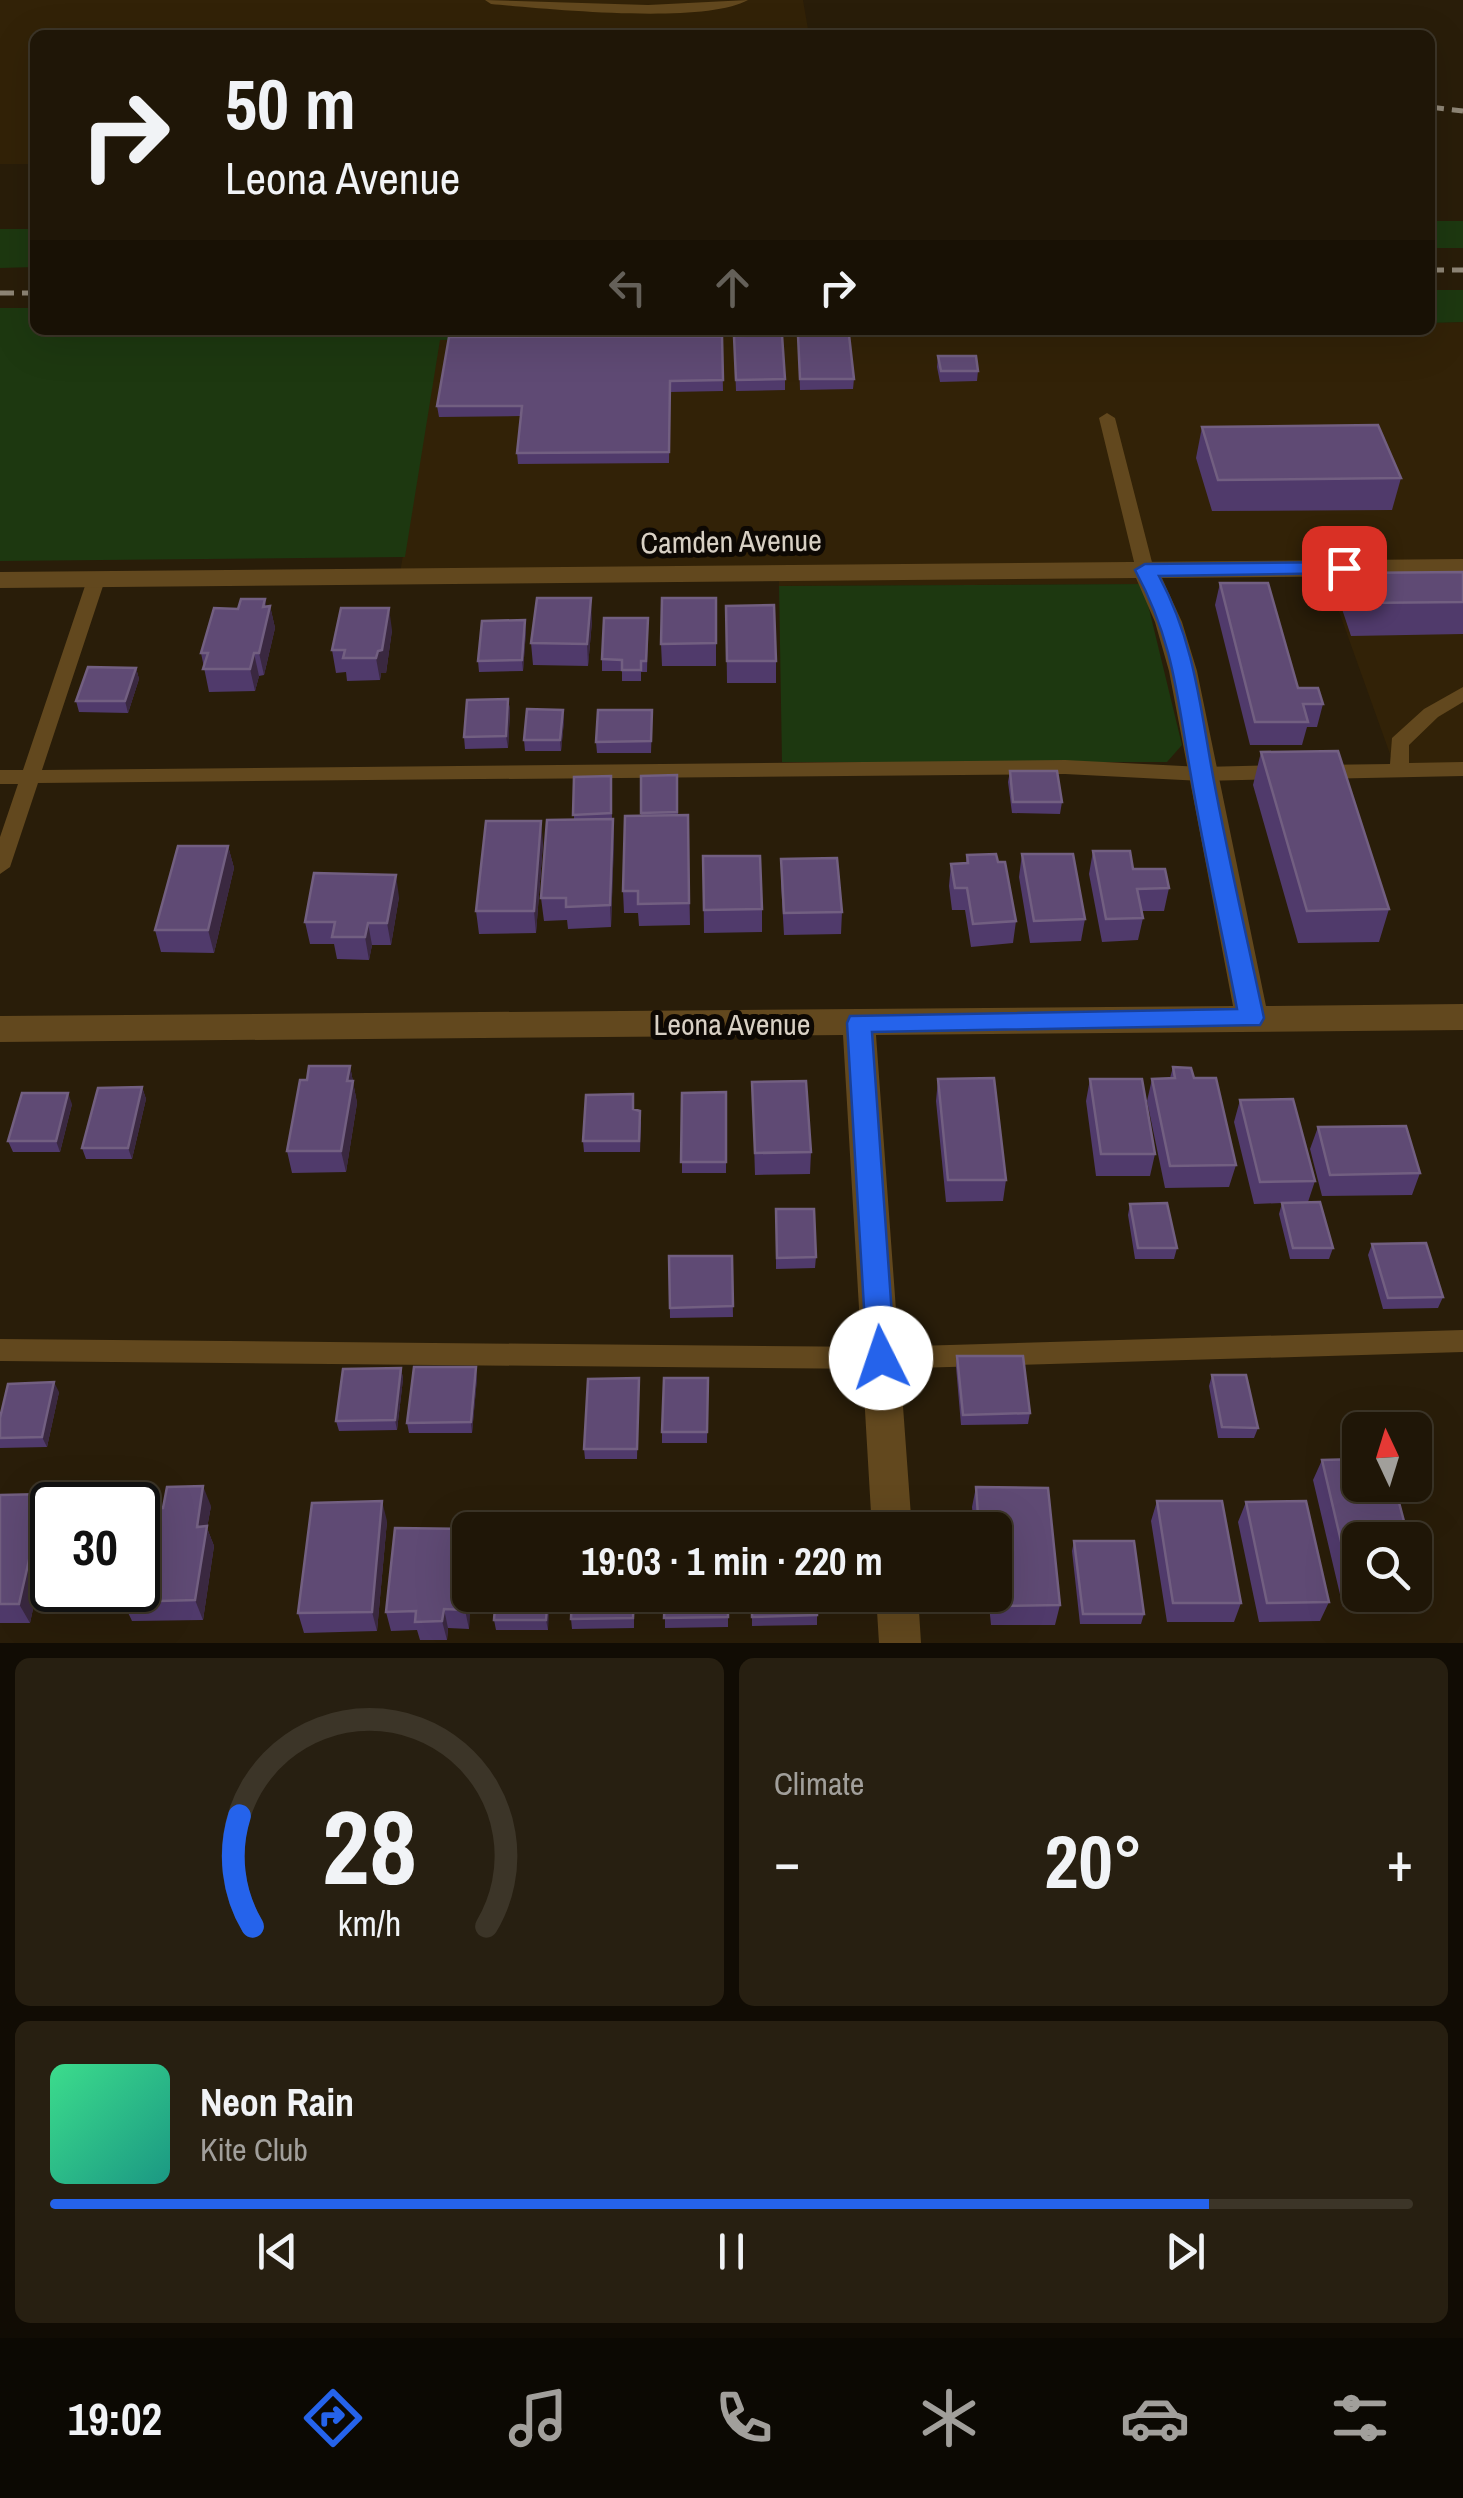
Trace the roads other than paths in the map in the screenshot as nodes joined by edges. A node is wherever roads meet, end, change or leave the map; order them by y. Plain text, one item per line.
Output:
1 (491, 0) edge
2 (742, 0) edge
3 (1107, 418) dead end
4 (1463, 568) edge
5 (1145, 570) junction
6 (0, 580) edge
7 (96, 580) junction
8 (1463, 692) edge
9 (1463, 769) edge
10 (1400, 770) junction
11 (1202, 774) junction
12 (0, 777) edge
13 (30, 777) junction
14 (0, 867) edge
15 (1463, 1017) edge
16 (1252, 1018) junction
17 (859, 1023) junction
18 (1, 1031) edge
19 (1463, 1341) edge
20 (0, 1350) edge
21 (881, 1358) junction
22 (891, 1512) edge
23 (897, 1612) edge
24 (900, 1643) edge

1 - 2 lane
3 - 5 lane
4 - 5 street, Camden Avenue
5 - 7 street, Camden Avenue
5 - 11 street
6 - 7 street, Camden Avenue
7 - 13 lane
8 - 10 lane
9 - 10 lane
10 - 11 lane
11 - 13 lane
11 - 16 street
12 - 13 lane
13 - 14 lane
15 - 16 street, Leona Avenue
16 - 17 street, Leona Avenue
17 - 18 street, Leona Avenue
17 - 21 street
19 - 21 lane
20 - 21 lane
21 - 22 street
23 - 24 street

